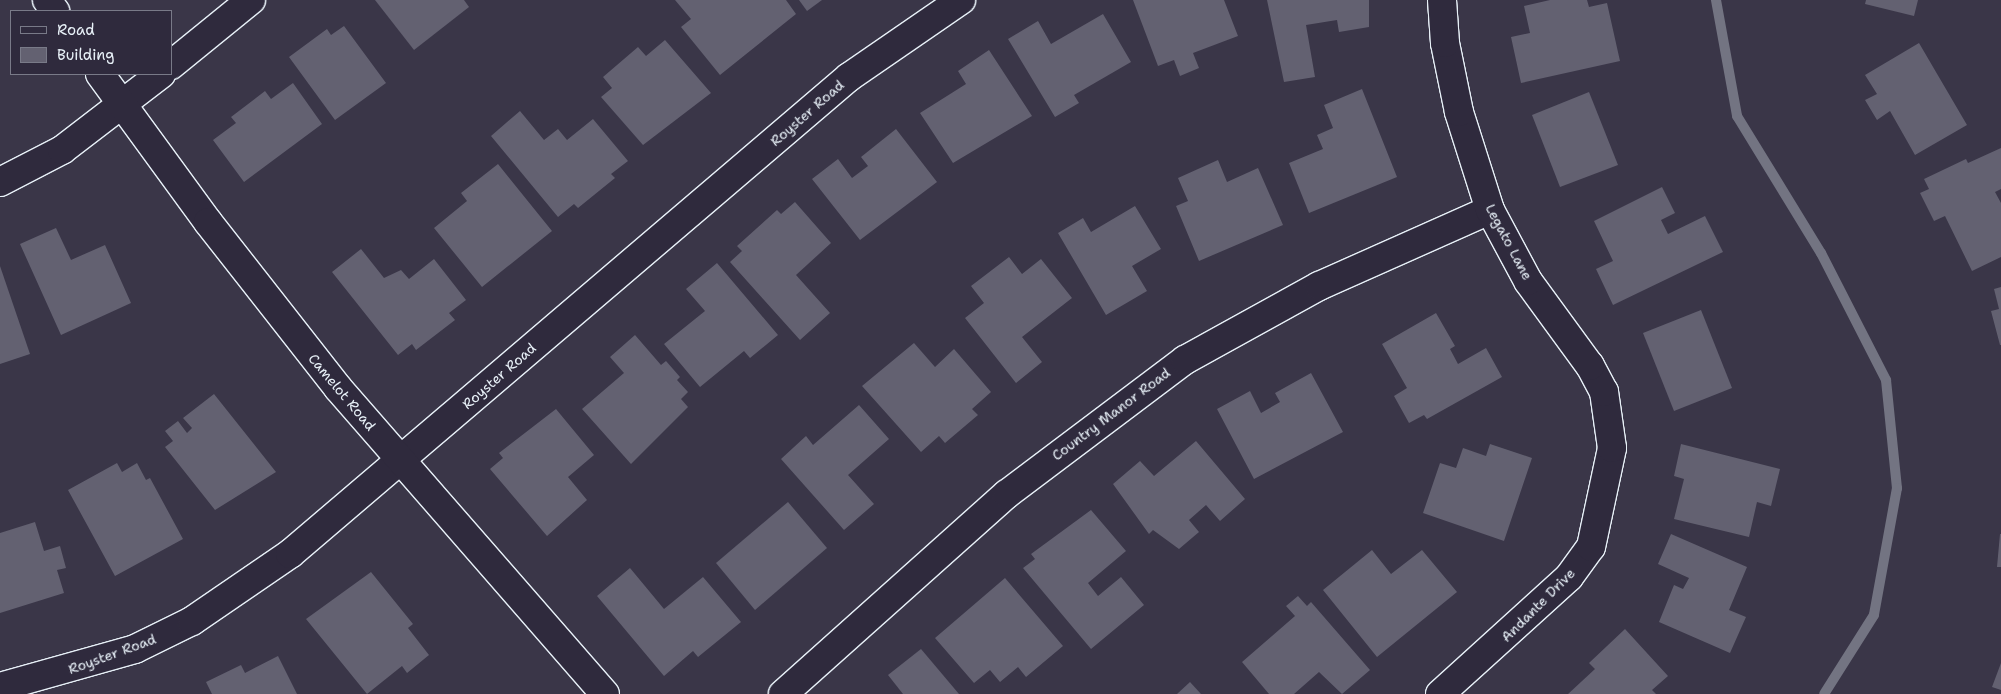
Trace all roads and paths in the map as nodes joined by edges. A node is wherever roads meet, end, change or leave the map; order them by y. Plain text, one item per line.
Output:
1 (251, 0) edge
2 (961, 0) edge
3 (1442, 0) edge
4 (172, 64) edge
5 (101, 75) edge
6 (160, 75) edge
7 (123, 105) junction
8 (0, 182) edge
9 (1490, 210) junction
10 (400, 461) junction
11 (1610, 466) joint
12 (0, 687) edge
13 (605, 694) edge
14 (783, 694) edge
15 (1440, 694) edge

1 - 4 street
2 - 10 street, Royster Road
3 - 9 street, Legato Lane
5 - 7 street, Camelot Road
6 - 7 street
7 - 8 street
7 - 10 street, Camelot Road
9 - 11 street, Legato Lane
9 - 14 street, Country Manor Road
10 - 12 street, Royster Road
10 - 13 street, Camelot Road
11 - 15 street, Andante Drive

